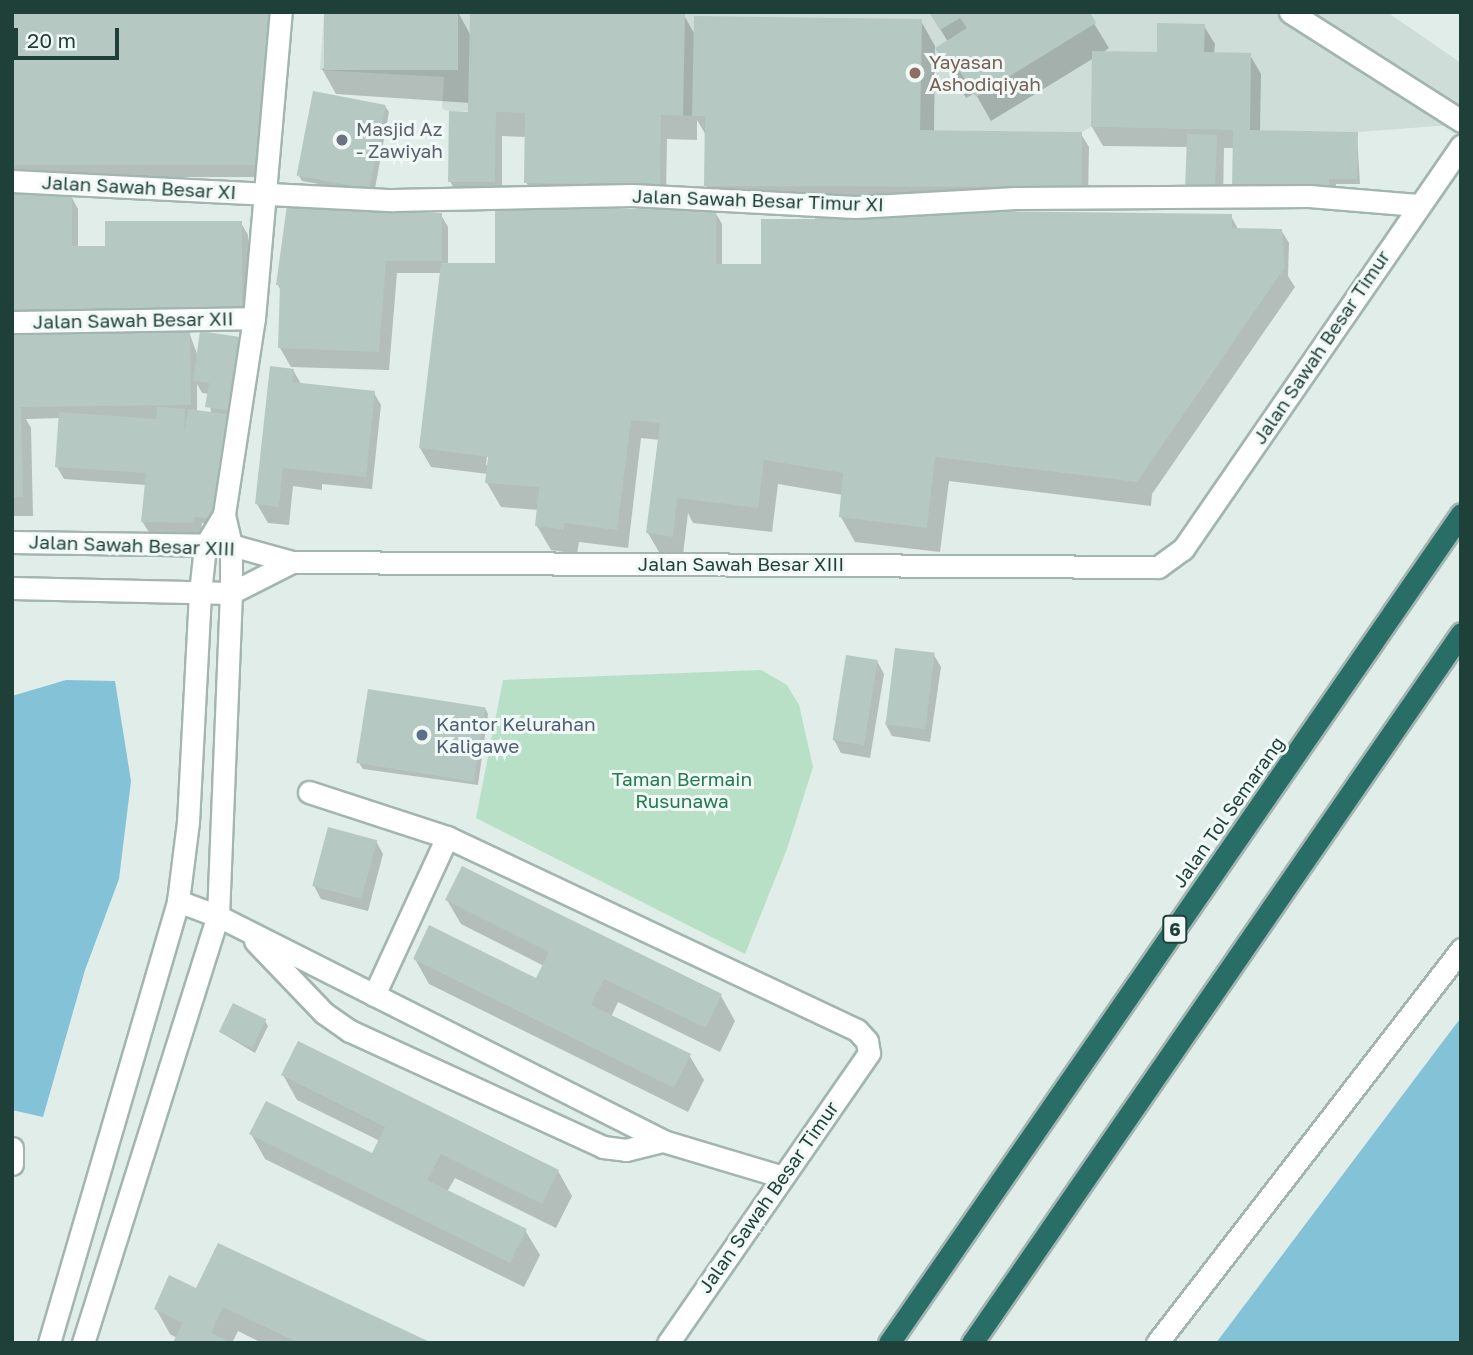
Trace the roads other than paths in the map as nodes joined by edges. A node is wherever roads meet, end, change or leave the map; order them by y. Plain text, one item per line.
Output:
1 (281, 12) edge
2 (1290, 12) edge
3 (1461, 121) edge
4 (1461, 146) edge
5 (12, 181) edge
6 (267, 193) junction
7 (1418, 205) junction
8 (254, 318) junction
9 (12, 321) edge
10 (224, 514) junction
11 (1461, 514) edge
12 (12, 542) edge
13 (205, 545) junction
14 (231, 545) junction
15 (1183, 549) joint
16 (292, 562) junction
17 (12, 588) edge
18 (200, 593) junction
19 (230, 593) junction
20 (1461, 633) edge
21 (309, 792) dead end
22 (447, 837) junction
23 (178, 901) junction
24 (218, 916) junction
25 (243, 929) junction
26 (1461, 949) edge
27 (374, 995) junction
28 (523, 1070) junction
29 (503, 1100) junction
30 (663, 1141) junction
31 (12, 1149) edge
32 (12, 1164) edge
33 (780, 1176) junction
34 (49, 1343) edge
35 (83, 1343) edge
36 (668, 1343) edge
37 (889, 1343) edge
38 (972, 1343) edge
39 (1157, 1343) edge

1 - 6 street
2 - 3 street
4 - 7 street, Jalan Sawah Besar Timur
5 - 6 street, Jalan Sawah Besar XI
6 - 7 street, Jalan Sawah Besar Timur XI
6 - 8 street
7 - 15 street, Jalan Sawah Besar Timur
8 - 9 street, Jalan Sawah Besar XII
8 - 10 street
10 - 13 street
10 - 14 street
11 - 37 highway, Jalan Tol Semarang / 6
12 - 13 street, Jalan Sawah Besar XIII
13 - 14 street, Jalan Sawah Besar XIII
13 - 18 street
14 - 16 street, Jalan Sawah Besar XIII
14 - 19 street
15 - 16 street, Jalan Sawah Besar XIII
16 - 19 street, Jalan Sawah Besar XIII
17 - 18 street, Jalan Sawah Besar XIII
18 - 19 street, Jalan Sawah Besar XIII
18 - 23 street
19 - 24 street
20 - 38 highway
21 - 22 street
22 - 27 street
22 - 33 street, Jalan Sawah Besar Timur
23 - 24 street
23 - 34 street
24 - 25 street
24 - 35 street
25 - 27 street
25 - 29 street
26 - 39 street
27 - 28 street
28 - 29 street
28 - 30 street
29 - 30 street
30 - 33 street
31 - 32 street
33 - 36 street, Jalan Sawah Besar Timur

